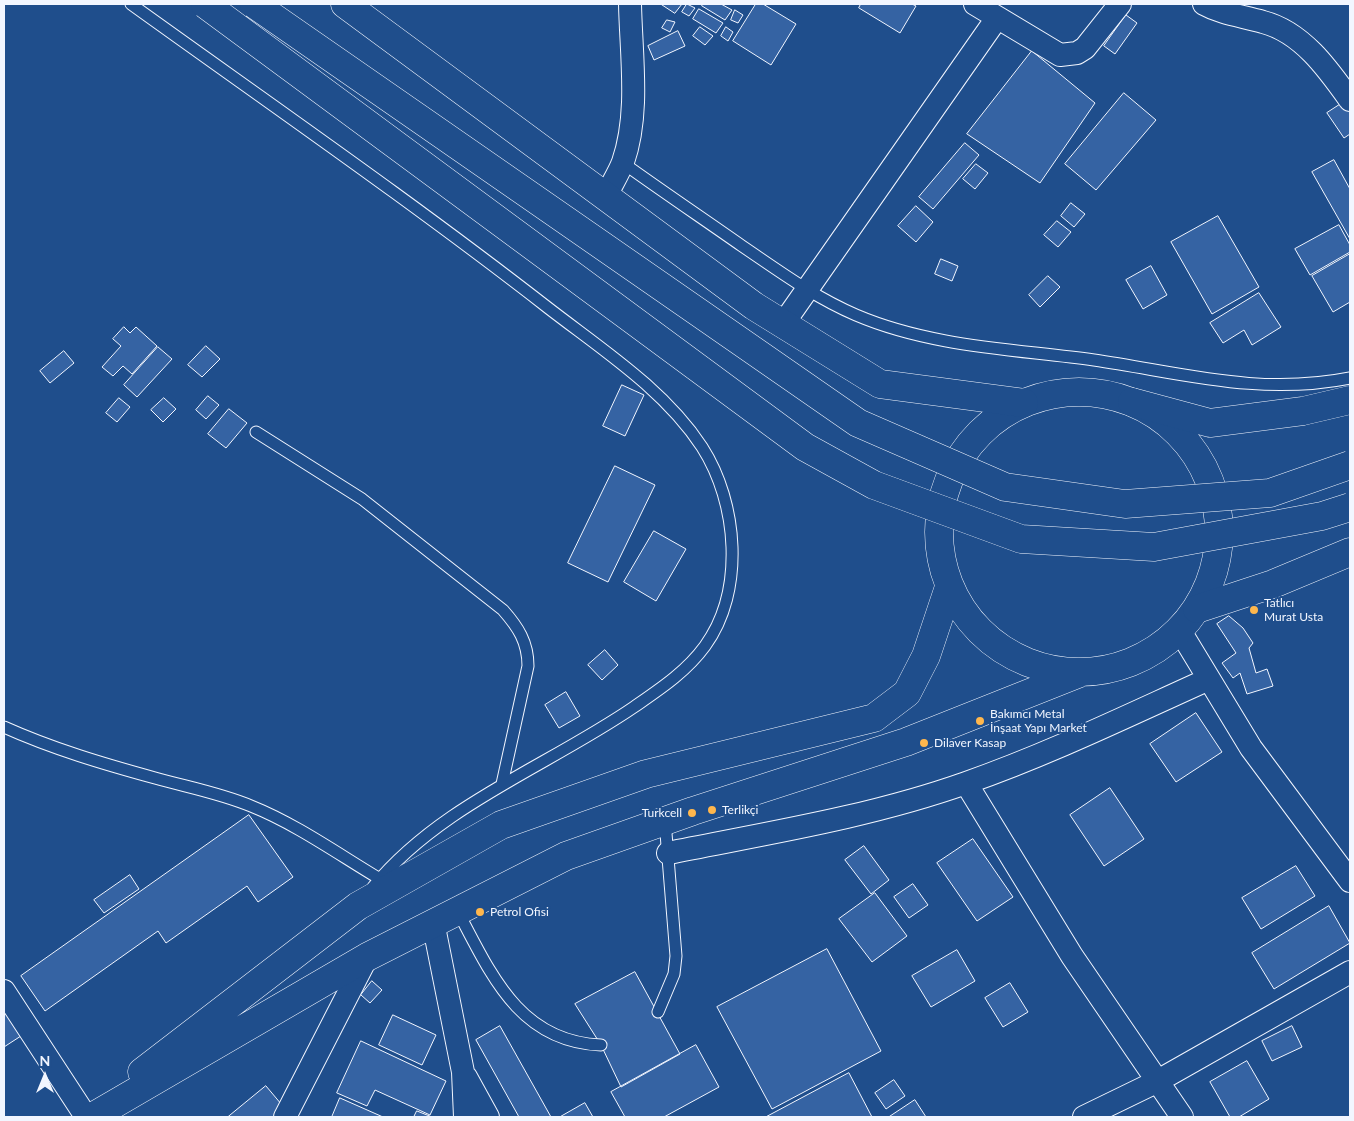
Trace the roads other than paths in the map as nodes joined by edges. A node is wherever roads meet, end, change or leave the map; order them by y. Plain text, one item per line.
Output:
1 (131, 4) edge
2 (205, 4) edge
3 (254, 4) edge
4 (346, 4) edge
5 (630, 4) edge
6 (975, 4) edge
7 (1120, 4) edge
8 (1204, 4) edge
9 (1250, 10) edge
10 (997, 18) junction
11 (1350, 100) edge
12 (623, 163) junction
13 (606, 196) junction
14 (806, 290) junction
15 (783, 324) junction
16 (1350, 378) edge
17 (1350, 400) edge
18 (1132, 402) junction
19 (1024, 403) junction
20 (256, 432) dead end
21 (1350, 465) edge
22 (1350, 507) edge
23 (1350, 552) edge
24 (949, 587) junction
25 (1197, 609) junction
26 (1180, 631) junction
27 (1080, 673) junction
28 (1209, 679) junction
29 (4, 727) edge
30 (966, 783) junction
31 (502, 784) junction
32 (665, 820) junction
33 (668, 853) junction
34 (380, 879) junction
35 (1350, 881) edge
36 (358, 906) junction
37 (445, 916) junction
38 (367, 957) junction
39 (1350, 972) edge
40 (4, 990) edge
41 (658, 1012) dead end
42 (601, 1045) dead end
43 (463, 1072) junction
44 (1156, 1082) junction
45 (87, 1117) edge
46 (285, 1117) edge
47 (465, 1117) edge
48 (488, 1117) edge
49 (1084, 1117) edge
50 (1182, 1117) edge

1 - 31 lane
2 - 22 main road, bridge
3 - 21 main road, bridge
4 - 13 main road
5 - 12 street
6 - 10 street
7 - 10 street
8 - 9 street
9 - 11 street
10 - 14 street
12 - 13 street
12 - 14 lane
13 - 15 main road
14 - 15 street
14 - 16 lane
15 - 19 main road
17 - 18 main road
18 - 19 main road
18 - 25 main road
19 - 24 main road
20 - 31 lane
23 - 25 main road
24 - 27 main road
24 - 36 main road
25 - 26 main road
26 - 27 main road
26 - 28 street
27 - 32 main road
28 - 30 street
28 - 35 street
29 - 34 lane
30 - 33 street
30 - 44 street
31 - 34 lane
32 - 33 lane
32 - 37 main road
33 - 41 lane
34 - 36 lane
36 - 45 main road
37 - 38 main road
37 - 42 lane
37 - 43 street
38 - 45 main road
38 - 46 street
39 - 44 street
40 - 45 street
43 - 47 street
43 - 48 street
44 - 49 street
44 - 50 street

